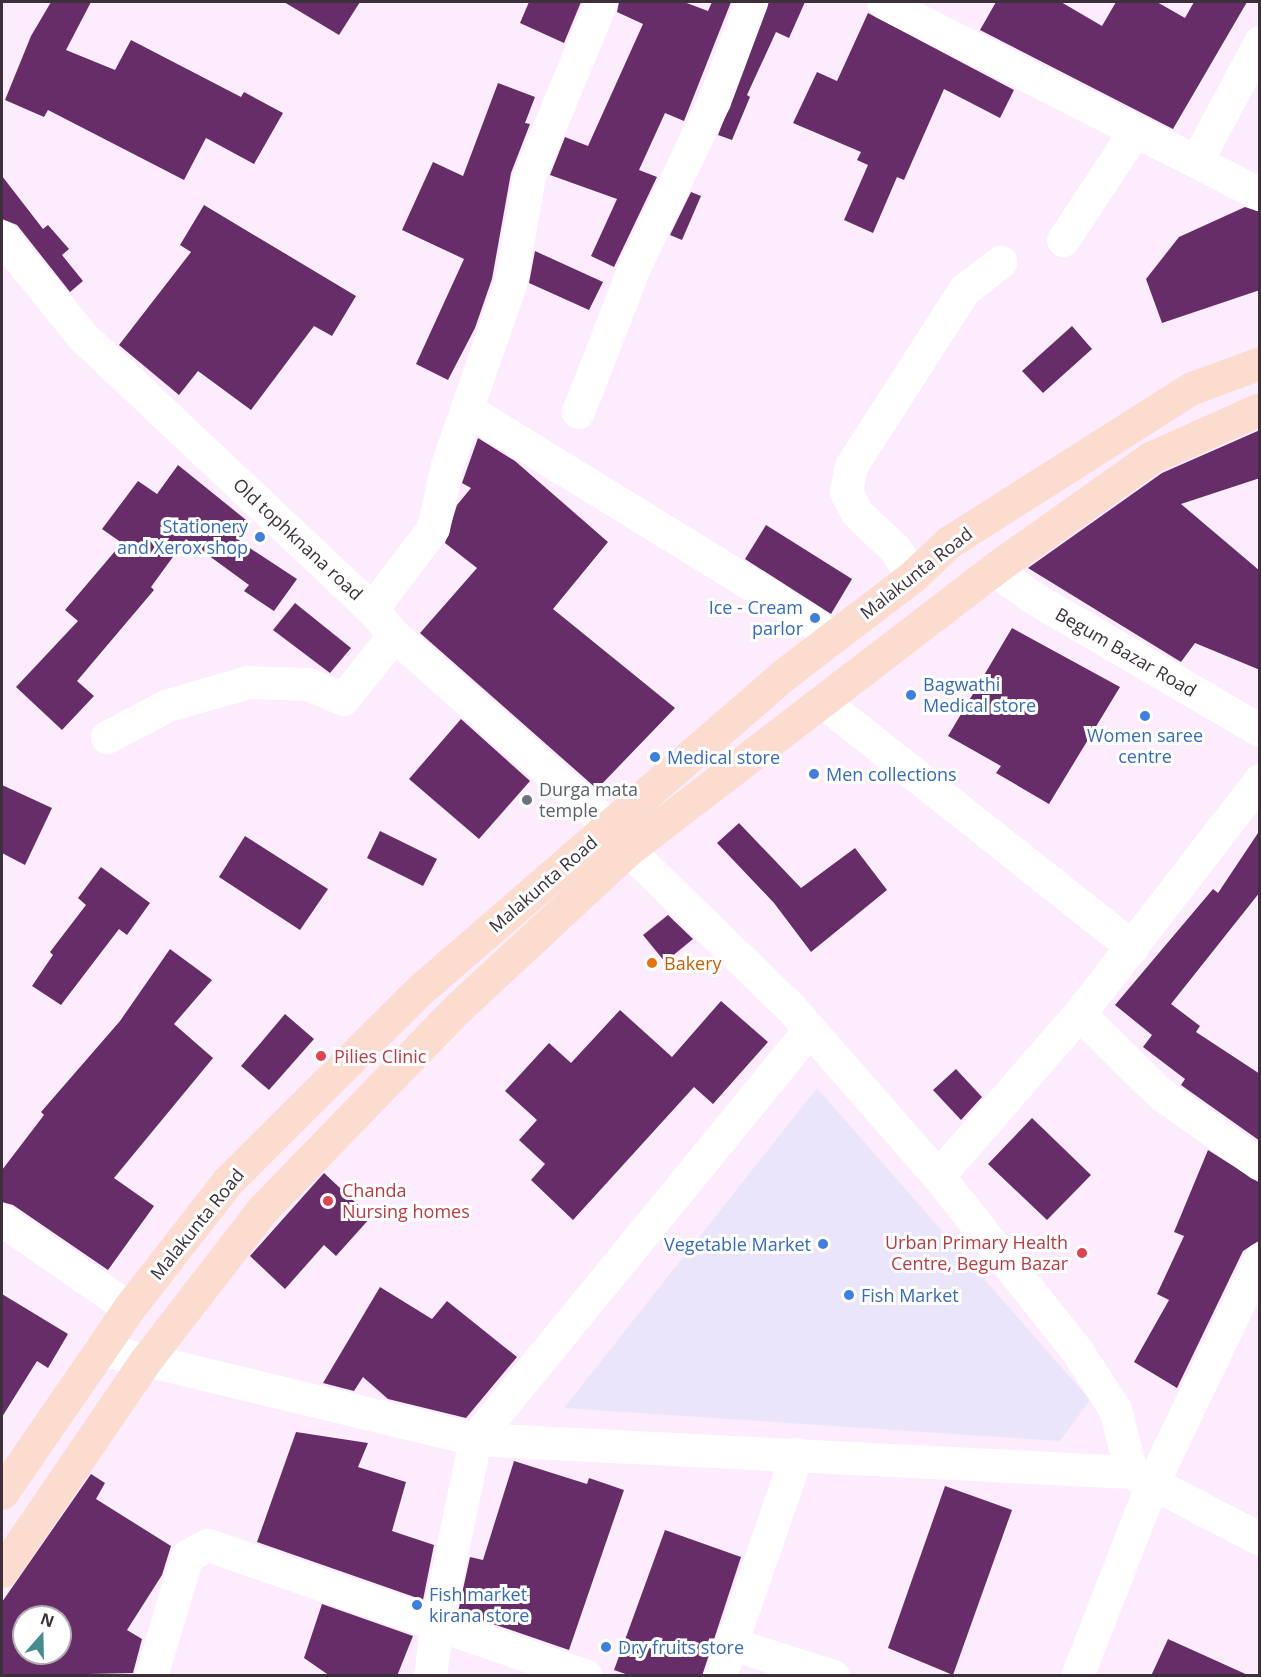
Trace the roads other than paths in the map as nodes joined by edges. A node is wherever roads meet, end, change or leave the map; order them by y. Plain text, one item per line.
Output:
1 (601, 2) edge
2 (751, 2) edge
3 (883, 2) edge
4 (1260, 42) edge
5 (1135, 131) junction
6 (1197, 160) junction
7 (1260, 194) edge
8 (2, 237) edge
9 (1063, 240) dead end
10 (1000, 262) dead end
11 (1260, 363) edge
12 (1260, 409) edge
13 (468, 410) junction
14 (578, 412) dead end
15 (960, 535) junction
16 (994, 569) junction
17 (912, 577) junction
18 (372, 609) junction
19 (394, 635) junction
20 (831, 639) junction
21 (822, 701) junction
22 (1260, 730) edge
23 (107, 737) dead end
24 (1260, 780) edge
25 (619, 838) junction
26 (1132, 947) junction
27 (1079, 1014) junction
28 (810, 1029) junction
29 (1260, 1164) edge
30 (938, 1176) junction
31 (2, 1220) edge
32 (1260, 1258) edge
33 (129, 1308) junction
34 (100, 1349) junction
35 (146, 1360) junction
36 (475, 1439) junction
37 (797, 1454) junction
38 (1141, 1479) junction
39 (2, 1492) edge
40 (1260, 1539) edge
41 (2, 1571) edge
42 (437, 1623) junction
43 (732, 1644) junction
44 (152, 1676) edge
45 (430, 1676) edge
46 (586, 1676) edge
47 (720, 1676) edge
48 (833, 1676) edge
49 (1077, 1676) edge

1 - 13 street
2 - 14 street
3 - 5 street
4 - 6 street
5 - 6 street
5 - 9 street
6 - 7 street
8 - 18 street, Old tophknana road
10 - 17 street
11 - 15 main road, Malakunta Road
12 - 16 main road
13 - 18 street
13 - 20 street
15 - 16 main road
15 - 17 main road, Malakunta Road
16 - 21 main road
16 - 22 street, Begum Bazar Road
17 - 20 main road, Malakunta Road
18 - 19 street, Old tophknana road
19 - 23 street
19 - 25 street, Old tophknana road
20 - 25 main road, Malakunta Road
21 - 25 main road
21 - 26 street
24 - 26 street
25 - 28 street, Old tophknana road
25 - 33 main road, Malakunta Road
25 - 35 main road
26 - 27 street
27 - 29 street
27 - 30 street
28 - 30 street, Old tophknana road
28 - 36 street
30 - 38 street, Old tophknana road
31 - 33 street
32 - 38 street
33 - 34 main road, Malakunta Road
34 - 35 street
34 - 39 main road, Malakunta Road
35 - 36 street
35 - 41 main road
36 - 37 street
36 - 42 street
37 - 38 street
37 - 43 street
38 - 40 street
38 - 49 street
42 - 44 street
42 - 45 street
42 - 46 street
43 - 47 street
43 - 48 street

